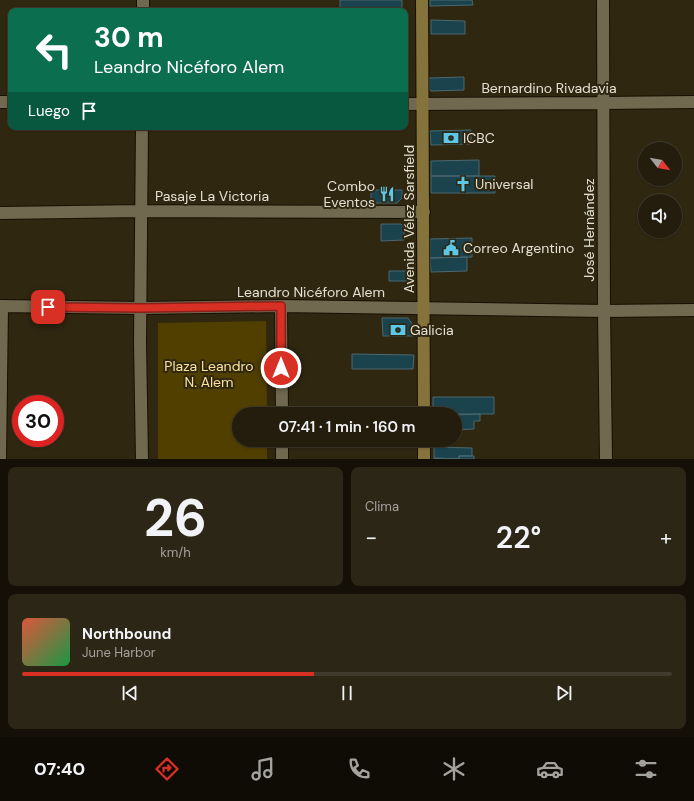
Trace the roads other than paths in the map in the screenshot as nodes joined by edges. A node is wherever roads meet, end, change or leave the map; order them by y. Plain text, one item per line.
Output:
1 (422, 0) edge
2 (603, 0) edge
3 (694, 102) edge
4 (603, 103) junction
5 (408, 104) edge
6 (423, 104) junction
7 (142, 130) edge
8 (142, 211) junction
9 (424, 212) junction
10 (0, 213) edge
11 (1, 306) edge
12 (281, 306) junction
13 (141, 308) junction
14 (424, 308) junction
15 (604, 310) junction
16 (694, 310) edge
17 (282, 407) edge
18 (424, 407) edge
19 (282, 447) edge
20 (424, 447) edge
21 (0, 459) edge
22 (142, 459) edge
23 (282, 459) edge
24 (424, 459) edge
25 (606, 459) edge

1 - 6 main road, Avenida Vélez Sarsfield
2 - 4 street, José Hernández
3 - 4 street, Bernardino Rivadavia
4 - 6 street, Bernardino Rivadavia
4 - 15 street, José Hernández
5 - 6 street, Bernardino Rivadavia
6 - 9 main road, Avenida Vélez Sarsfield
7 - 8 street
8 - 9 street, Pasaje La Victoria
8 - 10 street, Pasaje La Victoria
8 - 13 street
9 - 14 main road, Avenida Vélez Sarsfield
11 - 13 street, Leandro Nicéforo Alem
11 - 21 street
12 - 13 street, Leandro Nicéforo Alem
12 - 14 street, Leandro Nicéforo Alem
12 - 17 street
13 - 22 street
14 - 15 street, Leandro Nicéforo Alem
14 - 18 main road, Avenida Vélez Sarsfield
15 - 16 street, Leandro Nicéforo Alem
15 - 25 street, José Hernández
19 - 23 street
20 - 24 main road

